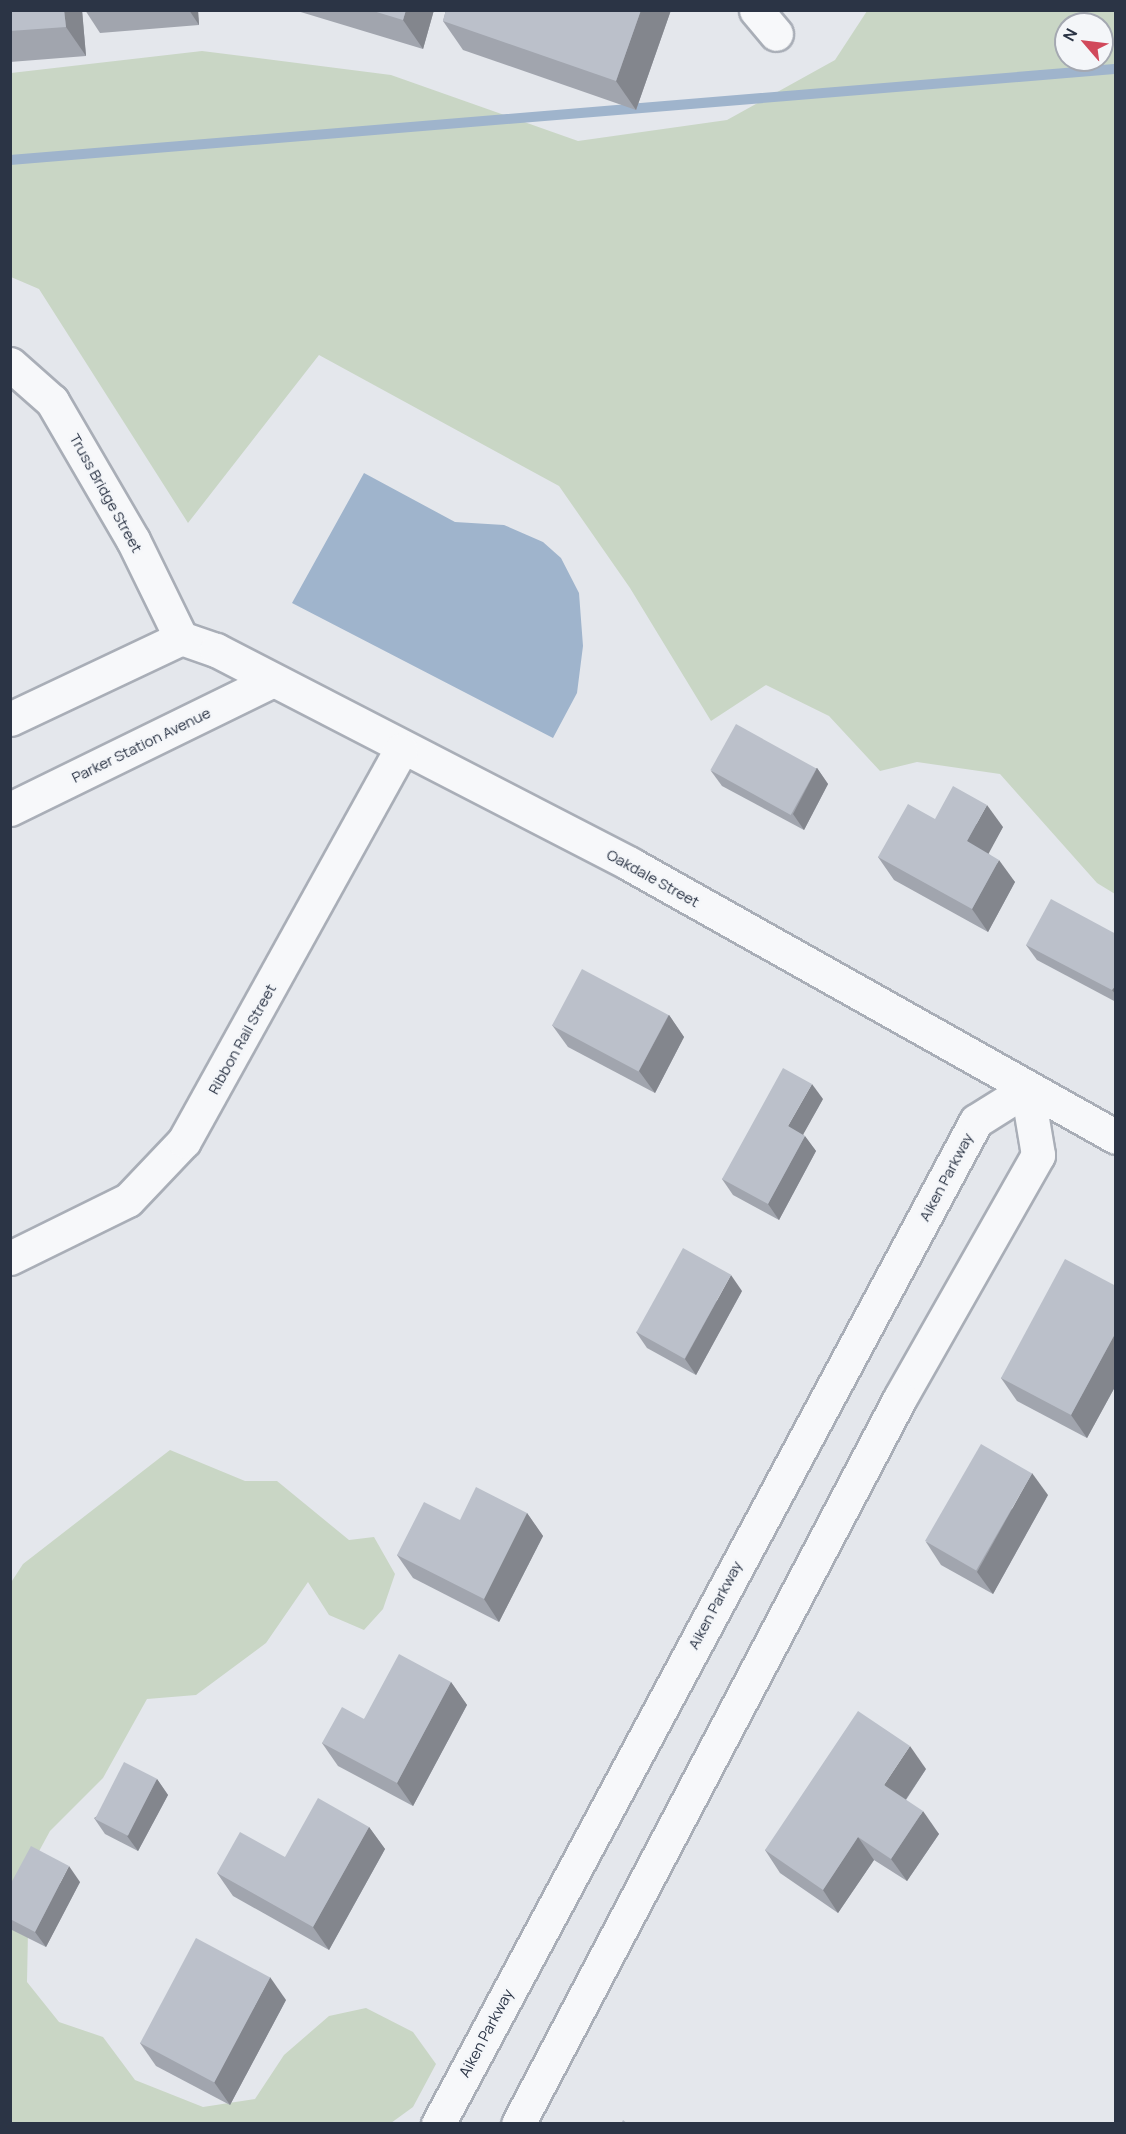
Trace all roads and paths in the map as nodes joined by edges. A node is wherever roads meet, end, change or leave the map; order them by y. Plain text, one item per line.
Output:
1 (10, 364) edge
2 (180, 638) junction
3 (271, 681) junction
4 (10, 719) edge
5 (401, 750) junction
6 (10, 809) edge
7 (1027, 1089) junction
8 (1116, 1137) edge
9 (10, 1258) edge
10 (438, 2124) edge
11 (518, 2124) edge

1 - 2 street, Truss Bridge Street
2 - 3 street, Oakdale Street
2 - 4 street
3 - 5 street, Oakdale Street
3 - 6 street, Parker Station Avenue
5 - 7 street, Oakdale Street
5 - 9 street, Ribbon Rail Street
7 - 8 street, Oakdale Street
7 - 10 street, Aiken Parkway
7 - 11 street

